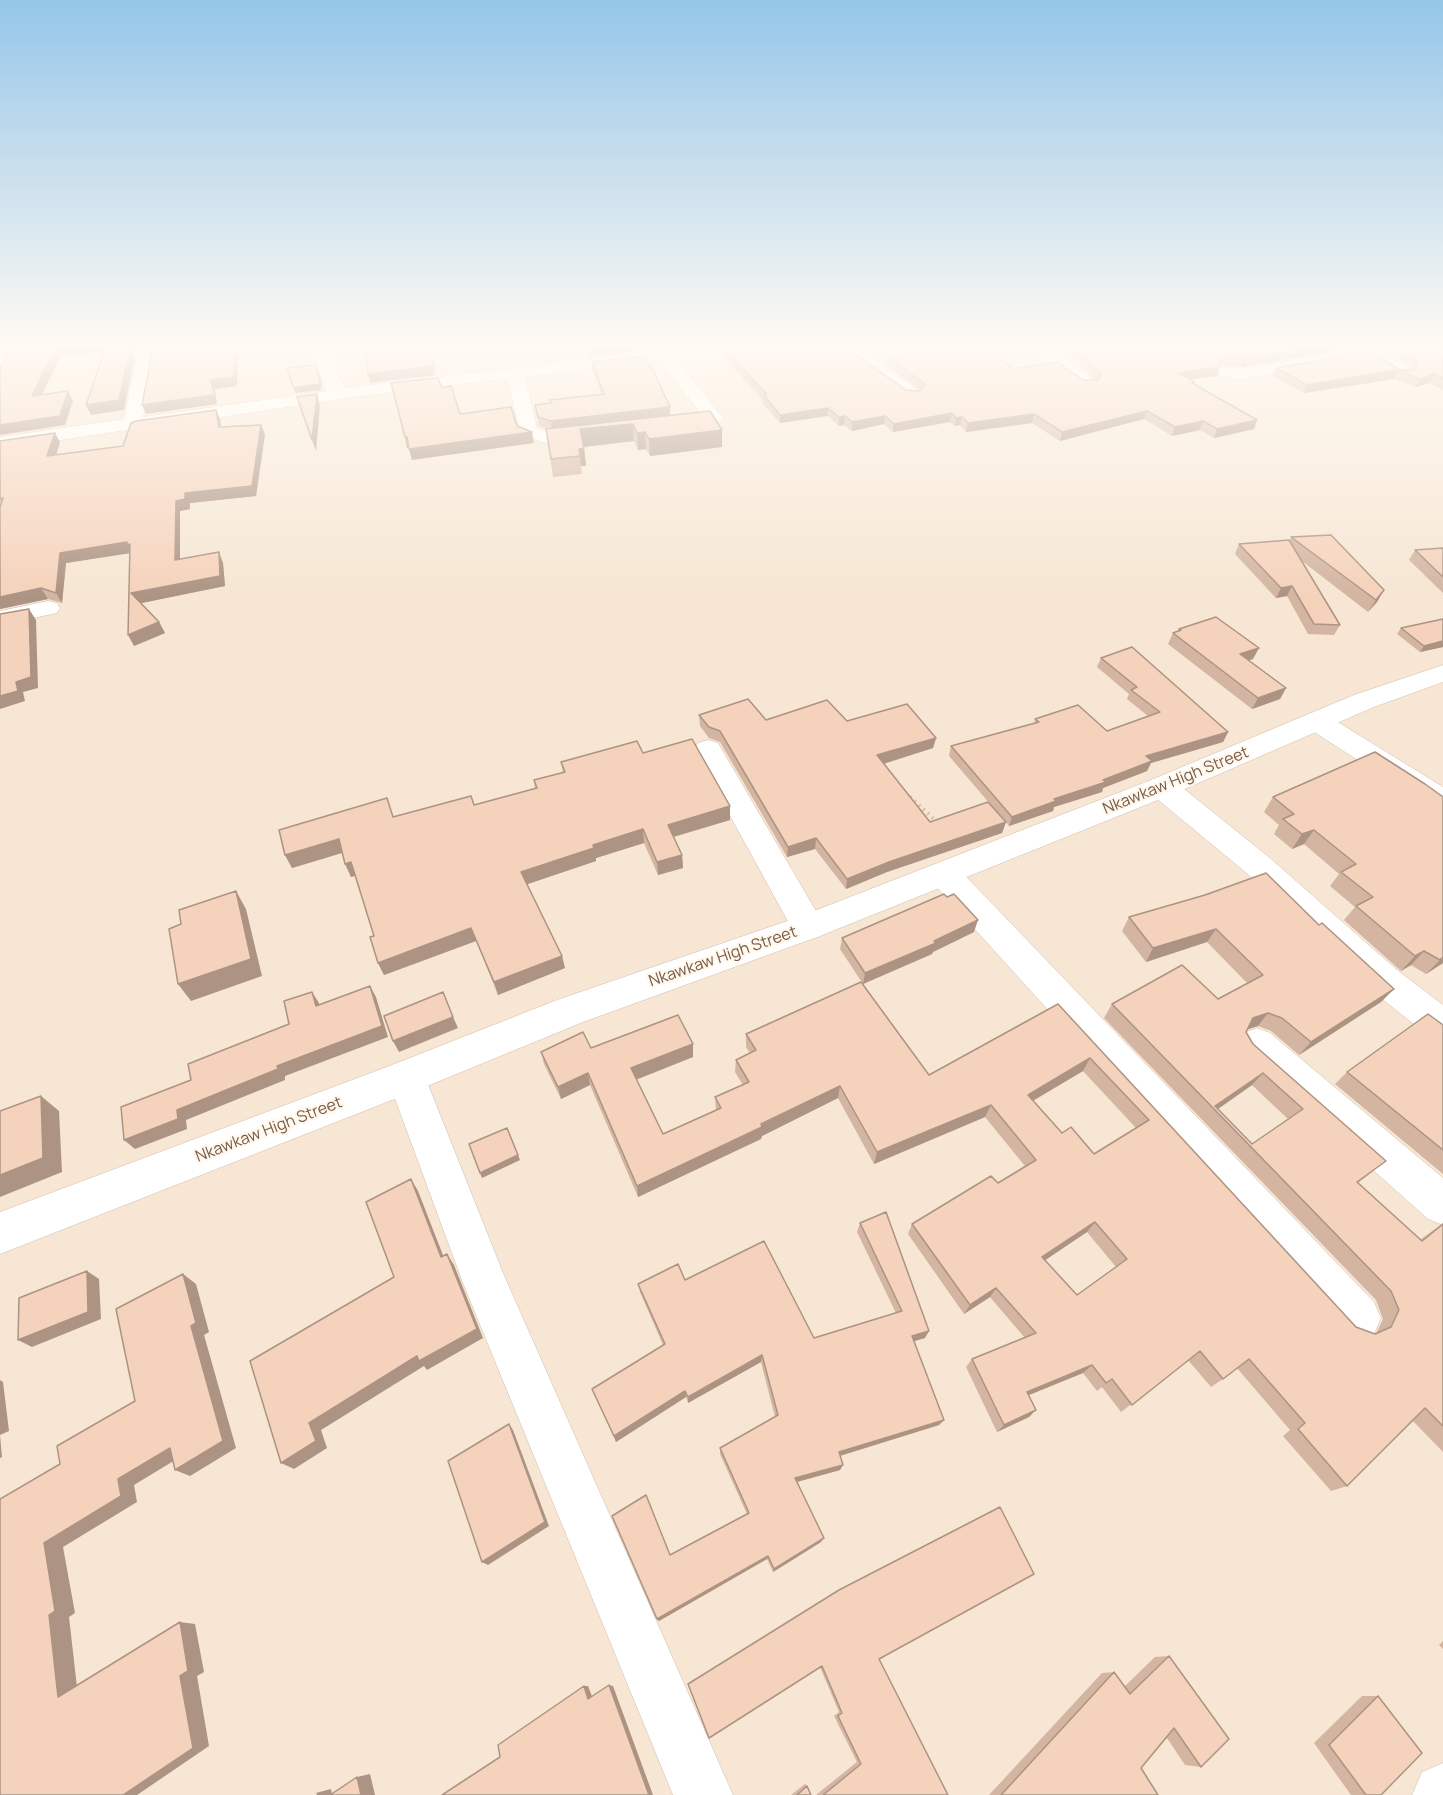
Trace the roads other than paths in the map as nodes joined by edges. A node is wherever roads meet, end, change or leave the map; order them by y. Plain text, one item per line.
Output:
1 (103, 430) edge
2 (528, 430) edge
3 (612, 433) edge
4 (0, 443) edge
5 (48, 608) dead end
6 (0, 618) edge
7 (1443, 673) edge
8 (1318, 722) junction
9 (708, 750) dead end
10 (1162, 787) junction
11 (1443, 801) edge
12 (960, 868) junction
13 (808, 927) junction
14 (1443, 1026) edge
15 (1257, 1044) edge
16 (406, 1077) junction
17 (1443, 1205) edge
18 (0, 1233) edge
19 (1358, 1318) dead end
20 (703, 1795) edge

1 - 4 street
2 - 3 street
5 - 6 street
7 - 8 street, Nkawkaw High Street
8 - 10 street, Nkawkaw High Street
8 - 11 street
9 - 13 street
10 - 12 street, Nkawkaw High Street
10 - 14 street
12 - 13 street, Nkawkaw High Street
12 - 19 street
13 - 16 street, Nkawkaw High Street
15 - 17 street
16 - 18 street, Nkawkaw High Street
16 - 20 street

